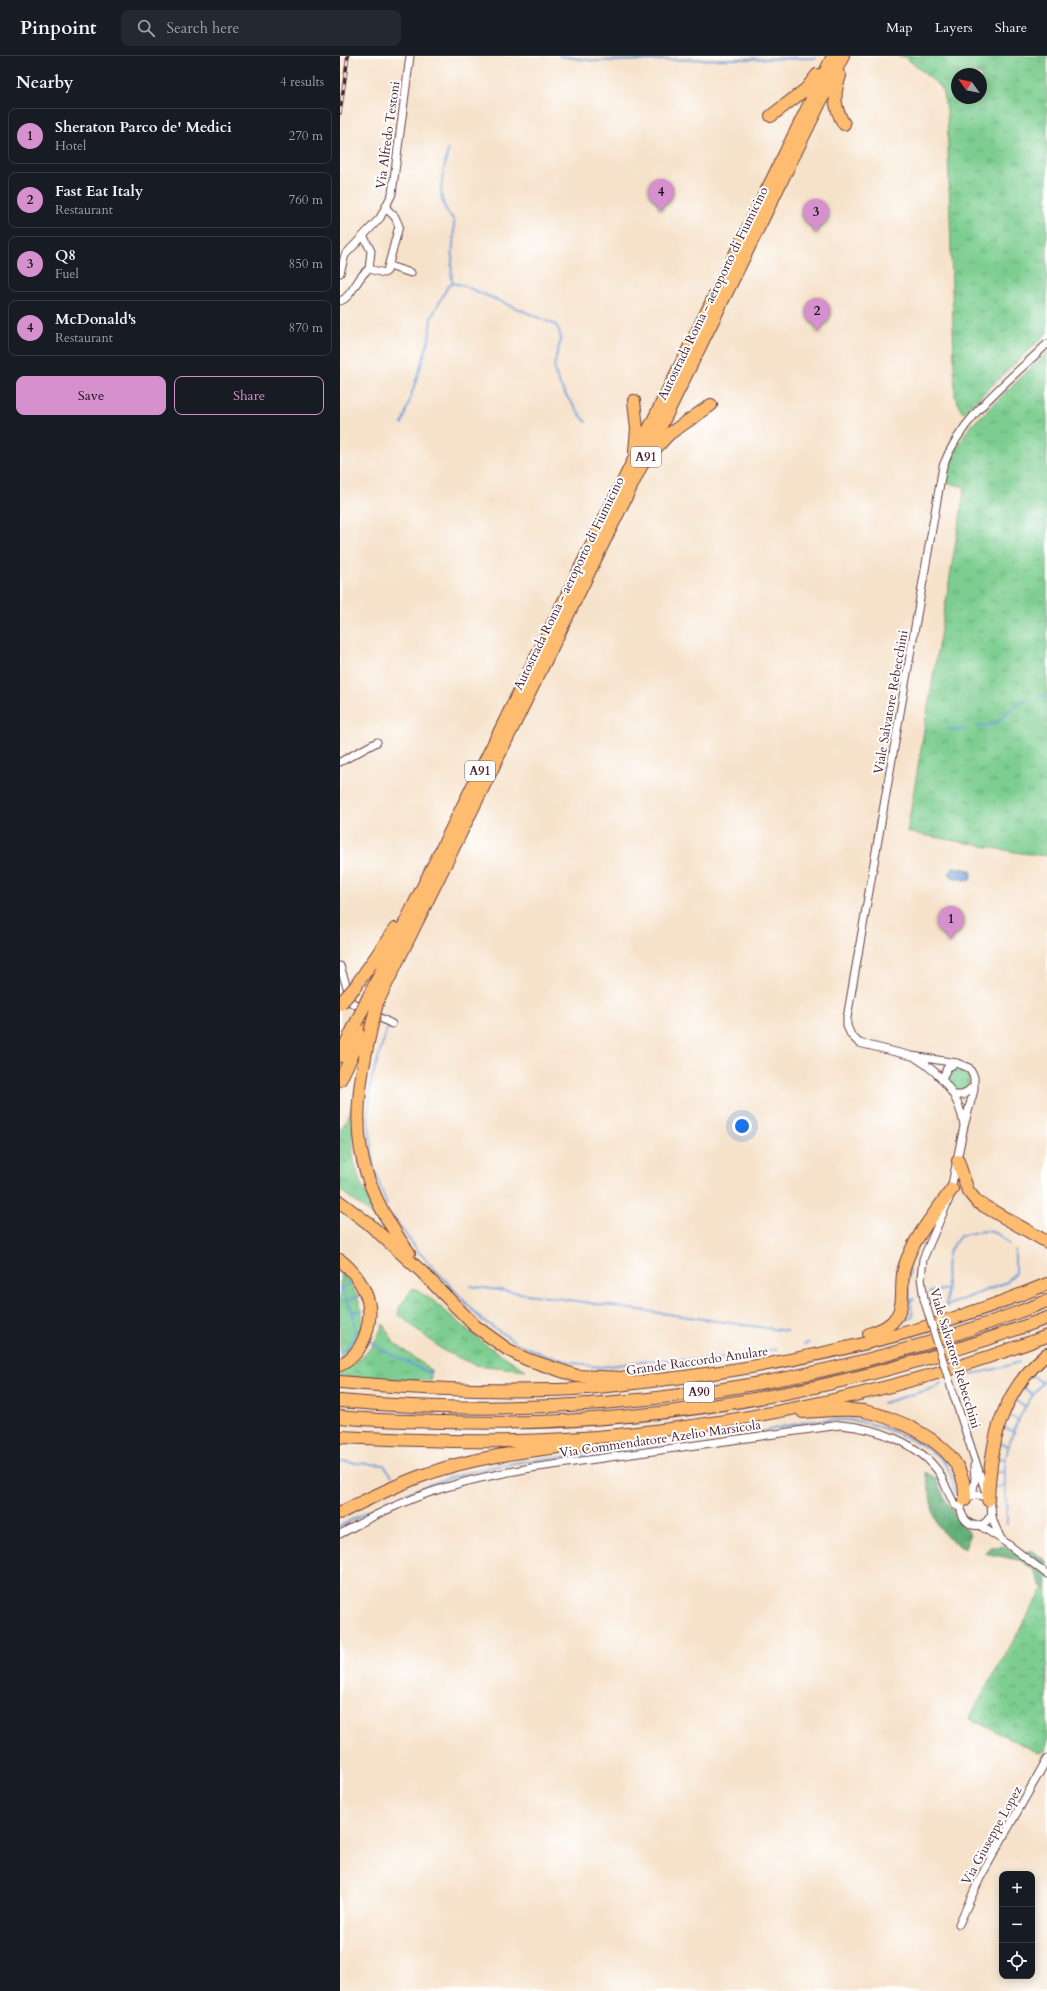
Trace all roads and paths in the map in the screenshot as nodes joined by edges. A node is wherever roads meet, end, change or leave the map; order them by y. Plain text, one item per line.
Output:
1 (410, 56) edge
2 (831, 56) edge
3 (843, 56) edge
4 (848, 56) edge
5 (771, 116) dead end
6 (844, 124) dead end
7 (386, 208) junction
8 (364, 237) junction
9 (389, 266) junction
10 (369, 269) junction
11 (340, 273) edge
12 (411, 273) dead end
13 (340, 301) edge
14 (1047, 344) edge
15 (634, 401) dead end
16 (711, 405) dead end
17 (634, 459) junction
18 (640, 470) junction
19 (376, 742) dead end
20 (340, 762) edge
21 (438, 858) junction
22 (340, 966) edge
23 (373, 1001) junction
24 (340, 1004) edge
25 (392, 1024) dead end
26 (364, 1029) junction
27 (340, 1056) edge
28 (912, 1056) junction
29 (957, 1063) junction
30 (340, 1080) edge
31 (942, 1080) junction
32 (974, 1086) junction
33 (954, 1095) junction
34 (964, 1126) junction
35 (958, 1160) junction
36 (952, 1189) junction
37 (340, 1202) edge
38 (1047, 1242) edge
39 (340, 1260) edge
40 (422, 1272) junction
41 (1047, 1284) edge
42 (1047, 1301) edge
43 (1047, 1318) edge
44 (1047, 1336) edge
45 (1047, 1354) edge
46 (788, 1360) junction
47 (340, 1365) edge
48 (697, 1376) junction
49 (340, 1382) edge
50 (340, 1401) edge
51 (768, 1414) junction
52 (340, 1417) edge
53 (653, 1430) junction
54 (340, 1437) edge
55 (974, 1460) junction
56 (988, 1500) junction
57 (966, 1501) junction
58 (340, 1513) edge
59 (991, 1515) junction
60 (979, 1525) junction
61 (340, 1534) edge
62 (1001, 1539) junction
63 (1047, 1574) edge
64 (1047, 1759) edge
65 (959, 1924) dead end

1 - 7 street, Via Alfredo Testoni
2 - 5 highway
2 - 17 highway, Autostrada Roma - aeroporto di Fiumicino / A91
3 - 18 highway, Autostrada Roma - aeroporto di Fiumicino / A91
4 - 6 highway
7 - 8 street, Via Alfredo Testoni
7 - 9 street
8 - 10 street
8 - 11 street, Via Alfredo Testoni
9 - 10 street
9 - 12 street
10 - 13 street
14 - 28 street, Viale Salvatore Rebecchini
15 - 17 highway
16 - 18 highway
17 - 21 highway, Autostrada Roma - aeroporto di Fiumicino / A91
18 - 23 highway, Autostrada Roma - aeroporto di Fiumicino / A91
19 - 20 street
21 - 23 highway, Autostrada Roma - aeroporto di Fiumicino / A91
21 - 24 highway, bridge
22 - 25 street
23 - 26 highway, Autostrada Roma - aeroporto di Fiumicino / A91, bridge
23 - 26 highway, bridge
26 - 27 highway, Autostrada Roma - aeroporto di Fiumicino / A91
26 - 30 highway, Autostrada Roma - aeroporto di Fiumicino / A91
26 - 40 highway
28 - 29 street, Viale Salvatore Rebecchini
28 - 31 street, Viale Salvatore Rebecchini
29 - 31 street
29 - 32 street
31 - 33 street, Viale Salvatore Rebecchini
32 - 33 street
32 - 34 street, Viale Salvatore Rebecchini
33 - 34 street, Viale Salvatore Rebecchini
34 - 35 street, Viale Salvatore Rebecchini
35 - 36 street, Viale Salvatore Rebecchini
35 - 38 highway
36 - 46 highway
36 - 55 street, Viale Salvatore Rebecchini, bridge
37 - 40 highway
39 - 47 highway
40 - 48 highway
41 - 46 highway, Grande Raccordo Anulare
42 - 50 highway, A90
43 - 52 highway, A90
44 - 51 highway
45 - 56 highway
46 - 48 highway, Grande Raccordo Anulare
48 - 49 highway, Grande Raccordo Anulare
51 - 53 highway
51 - 57 highway
53 - 54 highway
53 - 58 highway
55 - 56 street, Viale Salvatore Rebecchini
55 - 57 street, Viale Salvatore Rebecchini
56 - 57 street
56 - 59 street
57 - 60 street
57 - 61 street, Via Commendatore Azelio Marsicola
59 - 60 street
59 - 62 street
60 - 62 street
62 - 63 street
64 - 65 street, Via Giuseppe Lopez

